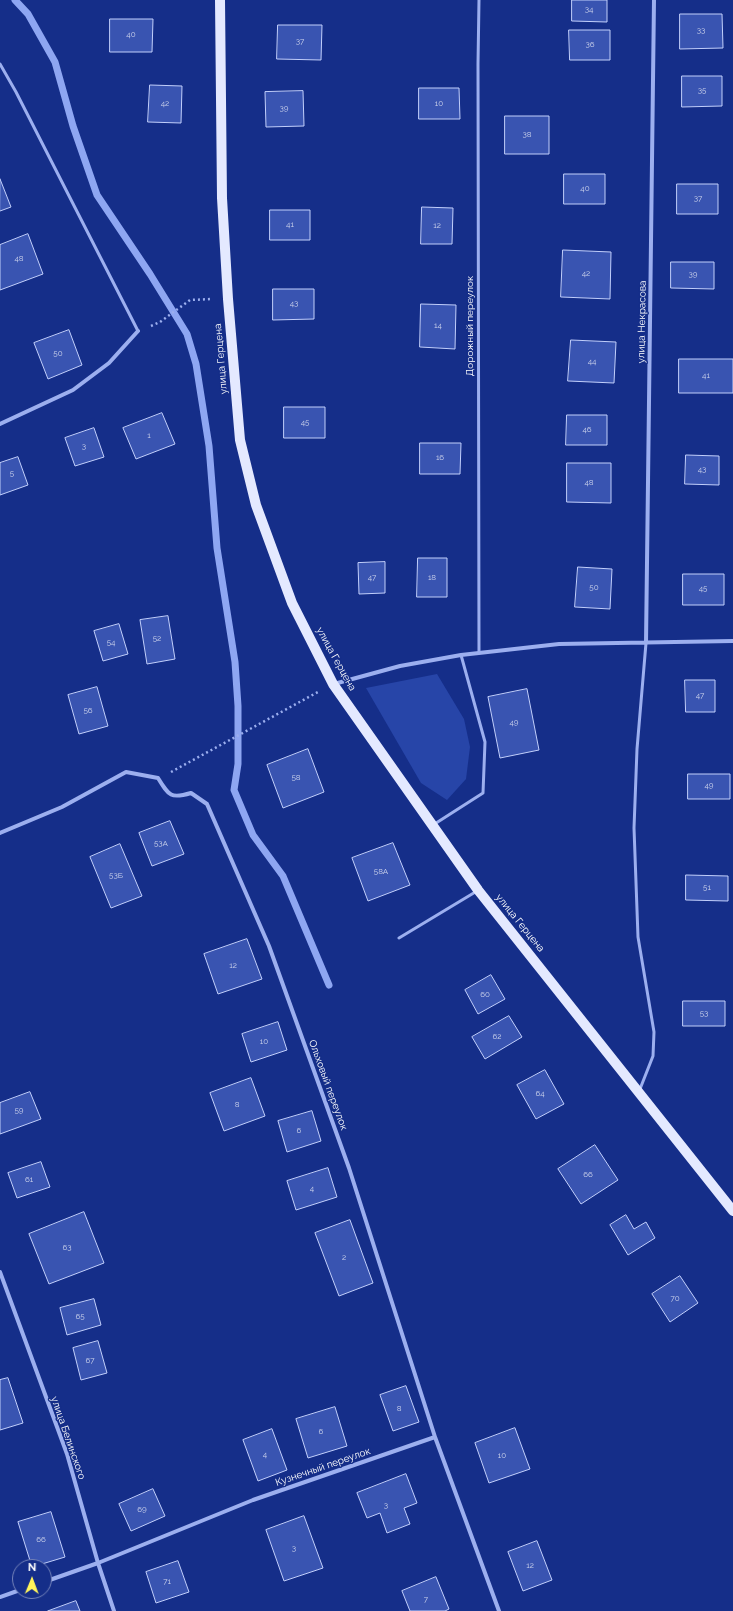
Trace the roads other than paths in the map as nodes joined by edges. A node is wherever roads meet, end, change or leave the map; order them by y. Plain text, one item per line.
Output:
1 (220, 0) edge
2 (480, 0) edge
3 (654, 0) edge
4 (0, 64) edge
5 (138, 331) joint
6 (0, 424) edge
7 (733, 641) edge
8 (646, 643) junction
9 (479, 653) junction
10 (461, 655) junction
11 (334, 684) junction
12 (432, 825) junction
13 (0, 833) edge
14 (478, 890) junction
15 (399, 938) dead end
16 (639, 1091) junction
17 (733, 1211) edge
18 (0, 1272) edge
19 (435, 1437) junction
20 (98, 1564) junction
21 (52, 1579) edge
22 (12, 1593) edge
23 (0, 1597) edge
24 (114, 1611) edge
25 (498, 1611) edge

1 - 11 main road, улица Герцена
2 - 9 lane, Дорожный переулок
3 - 8 street, улица Некрасова
4 - 5 lane
5 - 6 street
7 - 8 street
8 - 9 street
8 - 16 lane
9 - 10 street
10 - 11 street
10 - 12 lane
11 - 12 main road, улица Герцена
12 - 14 main road, улица Герцена
13 - 19 street, Ольховый переулок
14 - 15 lane
14 - 16 main road, улица Герцена
16 - 17 main road, улица Герцена
18 - 20 street, улица Белинского
19 - 20 street, Кузнечный переулок
19 - 25 street
20 - 21 street, Кузнечный переулок
20 - 24 street, улица Белинского
22 - 23 street

